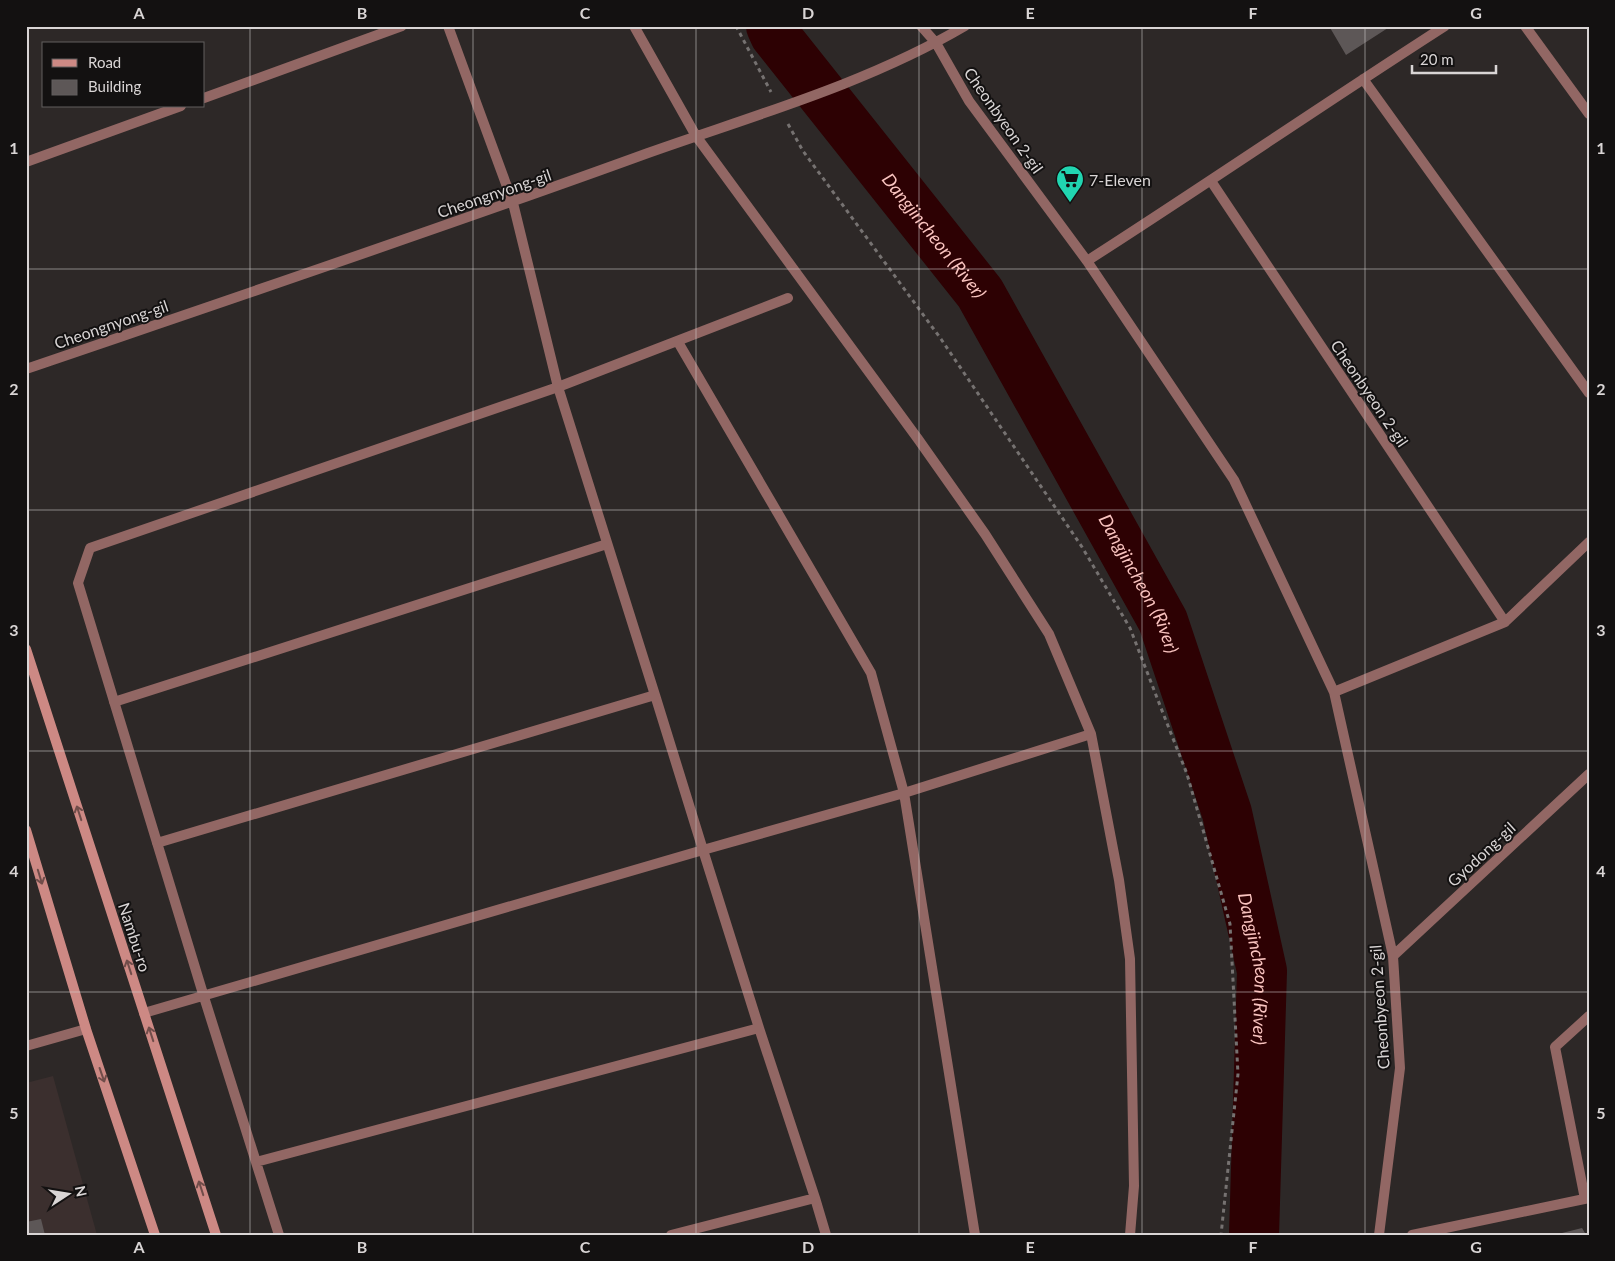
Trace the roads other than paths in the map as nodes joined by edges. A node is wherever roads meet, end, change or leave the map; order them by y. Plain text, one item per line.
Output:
1 (402, 26) edge
2 (448, 26) edge
3 (634, 26) edge
4 (922, 26) edge
5 (965, 26) edge
6 (1445, 26) edge
7 (1525, 26) edge
8 (936, 43) junction
9 (1363, 79) junction
10 (205, 98) edge
11 (175, 108) edge
12 (1589, 114) edge
13 (696, 136) junction
14 (26, 162) edge
15 (1211, 181) junction
16 (513, 203) junction
17 (1087, 261) junction
18 (788, 298) dead end
19 (678, 342) junction
20 (26, 369) edge
21 (558, 388) junction
22 (1589, 393) edge
23 (1589, 542) edge
24 (607, 544) junction
25 (1505, 622) junction
26 (26, 649) edge
27 (1334, 692) junction
28 (655, 695) junction
29 (114, 702) junction
30 (1091, 734) junction
31 (1589, 774) edge
32 (904, 793) junction
33 (26, 830) edge
34 (157, 843) junction
35 (703, 850) junction
36 (1393, 956) junction
37 (204, 997) junction
38 (144, 1014) junction
39 (1589, 1016) edge
40 (759, 1028) junction
41 (86, 1029) junction
42 (26, 1046) edge
43 (256, 1162) junction
44 (814, 1198) junction
45 (1587, 1199) edge
46 (156, 1235) edge
47 (216, 1235) edge
48 (280, 1235) edge
49 (671, 1235) edge
50 (826, 1235) edge
51 (975, 1235) edge
52 (1130, 1235) edge
53 (1379, 1235) edge
54 (1412, 1235) edge

1 - 10 street
2 - 16 street
3 - 13 street
4 - 8 street, Cheonbyeon 2-gil
5 - 8 street, Cheongnyong-gil
6 - 9 street
7 - 12 street
8 - 13 street, Cheongnyong-gil
8 - 17 street, Cheonbyeon 2-gil
9 - 15 street
9 - 22 street
11 - 14 street
13 - 16 street, Cheongnyong-gil
13 - 30 street
15 - 17 street
15 - 25 street, Cheonbyeon 2-gil
16 - 20 street, Cheongnyong-gil
16 - 21 street
17 - 27 street, Cheonbyeon 2-gil
18 - 19 street
19 - 21 street
19 - 32 street
21 - 24 street
21 - 29 street
23 - 25 street
24 - 28 street
24 - 29 street
25 - 27 street
38 -> 26 main road, Nambu-ro
27 - 36 street, Cheonbyeon 2-gil
28 - 34 street
28 - 35 street
29 - 34 street
30 - 32 street
30 - 52 street
31 - 36 street, Gyodong-gil
32 - 35 street
32 - 51 street
33 -> 41 main road
34 - 37 street
35 - 37 street
35 - 40 street
36 - 53 street, Cheonbyeon 2-gil
37 - 38 street
37 - 43 street
47 -> 38 main road, Nambu-ro
39 - 45 street
40 - 43 street
40 - 44 street
41 - 42 street
41 -> 46 main road
43 - 48 street
44 - 49 street
44 - 50 street
45 - 54 street

